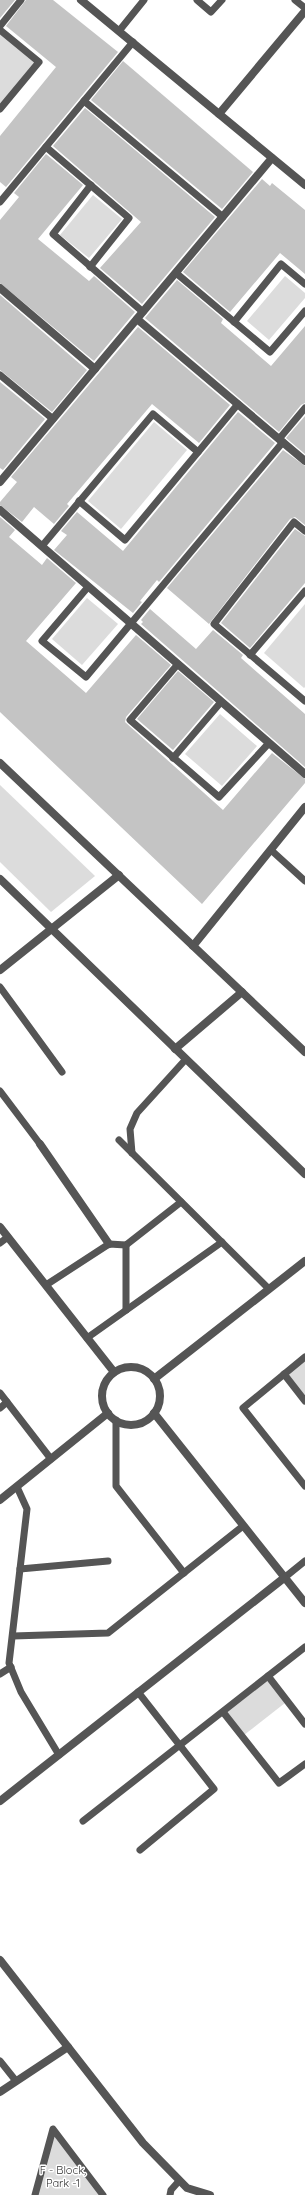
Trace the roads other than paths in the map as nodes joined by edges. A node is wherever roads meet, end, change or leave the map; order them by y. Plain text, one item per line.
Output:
1 (20, 0) edge
2 (81, 0) edge
3 (144, 0) edge
4 (197, 0) edge
5 (222, 0) edge
6 (295, 0) edge
7 (305, 8) edge
8 (305, 11) edge
9 (0, 26) edge
10 (0, 30) edge
11 (119, 31) junction
12 (133, 42) junction
13 (84, 101) junction
14 (0, 109) edge
15 (219, 114) junction
16 (46, 146) junction
17 (272, 158) junction
18 (91, 185) junction
19 (305, 185) edge
20 (3, 194) edge
21 (0, 202) edge
22 (223, 217) junction
23 (90, 267) junction
24 (176, 273) junction
25 (305, 284) edge
26 (0, 288) edge
27 (305, 311) edge
28 (143, 312) junction
29 (137, 319) junction
30 (234, 322) junction
31 (95, 369) junction
32 (0, 375) edge
33 (238, 404) junction
34 (305, 408) edge
35 (53, 419) junction
36 (281, 440) junction
37 (198, 452) junction
38 (305, 461) edge
39 (0, 482) edge
40 (79, 501) junction
41 (0, 510) edge
42 (305, 531) edge
43 (42, 546) junction
44 (88, 587) junction
45 (305, 591) edge
46 (131, 624) junction
47 (250, 655) junction
48 (178, 664) junction
49 (305, 701) edge
50 (221, 702) junction
51 (269, 742) junction
52 (173, 758) junction
53 (0, 763) edge
54 (305, 774) edge
55 (305, 807) edge
56 (270, 850) junction
57 (119, 875) junction
58 (0, 879) edge
59 (305, 881) edge
60 (52, 929) junction
61 (193, 946) junction
62 (0, 970) edge
63 (0, 987) edge
64 (242, 992) junction
65 (175, 1048) junction
66 (305, 1052) edge
67 (186, 1059) junction
68 (62, 1072) dead end
69 (0, 1091) edge
70 (119, 1140) dead end
71 (40, 1144) joint
72 (132, 1153) junction
73 (305, 1174) edge
74 (181, 1202) junction
75 (0, 1227) edge
76 (8, 1237) junction
77 (222, 1242) junction
78 (0, 1243) edge
79 (109, 1244) junction
80 (126, 1245) junction
81 (305, 1261) edge
82 (46, 1285) junction
83 (270, 1289) junction
84 (126, 1310) junction
85 (87, 1338) junction
86 (305, 1357) edge
87 (114, 1372) junction
88 (284, 1374) junction
89 (154, 1379) junction
90 (0, 1393) edge
91 (305, 1401) edge
92 (7, 1402) junction
93 (0, 1408) edge
94 (108, 1413) junction
95 (154, 1413) junction
96 (116, 1420) junction
97 (51, 1459) junction
98 (305, 1486) edge
99 (16, 1487) junction
100 (0, 1500) edge
101 (243, 1526) junction
102 (108, 1561) dead end
103 (305, 1561) edge
104 (20, 1569) junction
105 (184, 1573) junction
106 (284, 1578) junction
107 (305, 1603) edge
108 (12, 1636) junction
109 (305, 1647) edge
110 (11, 1667) junction
111 (0, 1674) edge
112 (268, 1676) junction
113 (138, 1692) junction
114 (223, 1712) junction
115 (305, 1724) edge
116 (180, 1745) junction
117 (58, 1755) junction
118 (305, 1764) edge
119 (0, 1801) edge
120 (83, 1821) dead end
121 (140, 1850) dead end
122 (0, 1960) edge
123 (68, 2047) junction
124 (0, 2061) edge
125 (16, 2081) junction
126 (0, 2092) edge
127 (179, 2181) junction
128 (35, 2195) edge
129 (103, 2195) edge
130 (170, 2195) edge
131 (210, 2195) edge

1 - 9 lane
2 - 11 street
3 - 11 lane
4 - 5 lane
6 - 7 lane
8 - 15 street
10 - 14 lane
11 - 12 street
12 - 13 lane
12 - 15 street
13 - 16 lane
13 - 22 lane
15 - 17 street
16 - 18 lane
16 - 20 lane
17 - 19 street
17 - 22 street
18 - 23 lane
18 - 23 lane
20 - 21 lane
22 - 24 street
23 - 28 lane
24 - 28 street
24 - 30 lane
25 - 30 lane
26 - 31 street
27 - 30 lane
28 - 29 street
29 - 31 street
29 - 33 street
31 - 35 street
32 - 35 lane
33 - 36 street
33 - 37 lane
34 - 36 lane
35 - 39 street
36 - 38 street
36 - 46 lane
37 - 40 lane
37 - 40 lane
40 - 43 lane
41 - 43 street
42 - 47 lane
43 - 44 street
44 - 46 street
44 - 46 lane
45 - 47 lane
46 - 48 street
47 - 49 lane
48 - 50 street
48 - 52 lane
50 - 51 street
50 - 52 lane
51 - 52 lane
51 - 54 street
53 - 57 street
55 - 56 street
56 - 59 lane
56 - 61 street
57 - 60 street
57 - 61 street
58 - 60 street
60 - 62 street
60 - 65 street
61 - 64 street
63 - 68 lane
64 - 65 street
64 - 66 street
65 - 67 street
67 - 72 lane
67 - 73 street
69 - 71 lane
70 - 72 lane
71 - 79 street
72 - 74 lane
74 - 77 lane
74 - 80 lane
75 - 76 street
76 - 78 lane
76 - 82 street
77 - 83 lane
77 - 84 lane
79 - 80 lane
79 - 82 lane
80 - 84 lane
81 - 83 street
82 - 85 street
83 - 89 street
84 - 85 lane
85 - 87 street
86 - 88 lane
87 - 89 street
87 - 94 street
88 - 91 lane
88 - 98 lane
89 - 95 street
90 - 92 lane
92 - 93 lane
92 - 97 lane
94 - 96 street
94 - 97 street
95 - 96 street
95 - 101 street
96 - 105 lane
97 - 99 street
99 - 100 street
99 - 104 lane
101 - 105 lane
101 - 106 street
102 - 104 lane
103 - 106 lane
104 - 108 lane
105 - 108 lane
106 - 107 street
106 - 113 street
108 - 110 lane
109 - 112 lane
110 - 111 lane
110 - 117 lane
112 - 114 lane
112 - 115 lane
113 - 116 lane
113 - 117 street
114 - 116 lane
114 - 118 lane
116 - 120 lane
116 - 121 lane
117 - 119 street
122 - 123 street
123 - 125 street
123 - 127 street
124 - 125 lane
125 - 126 street
127 - 130 lane
127 - 131 street
128 - 129 lane

